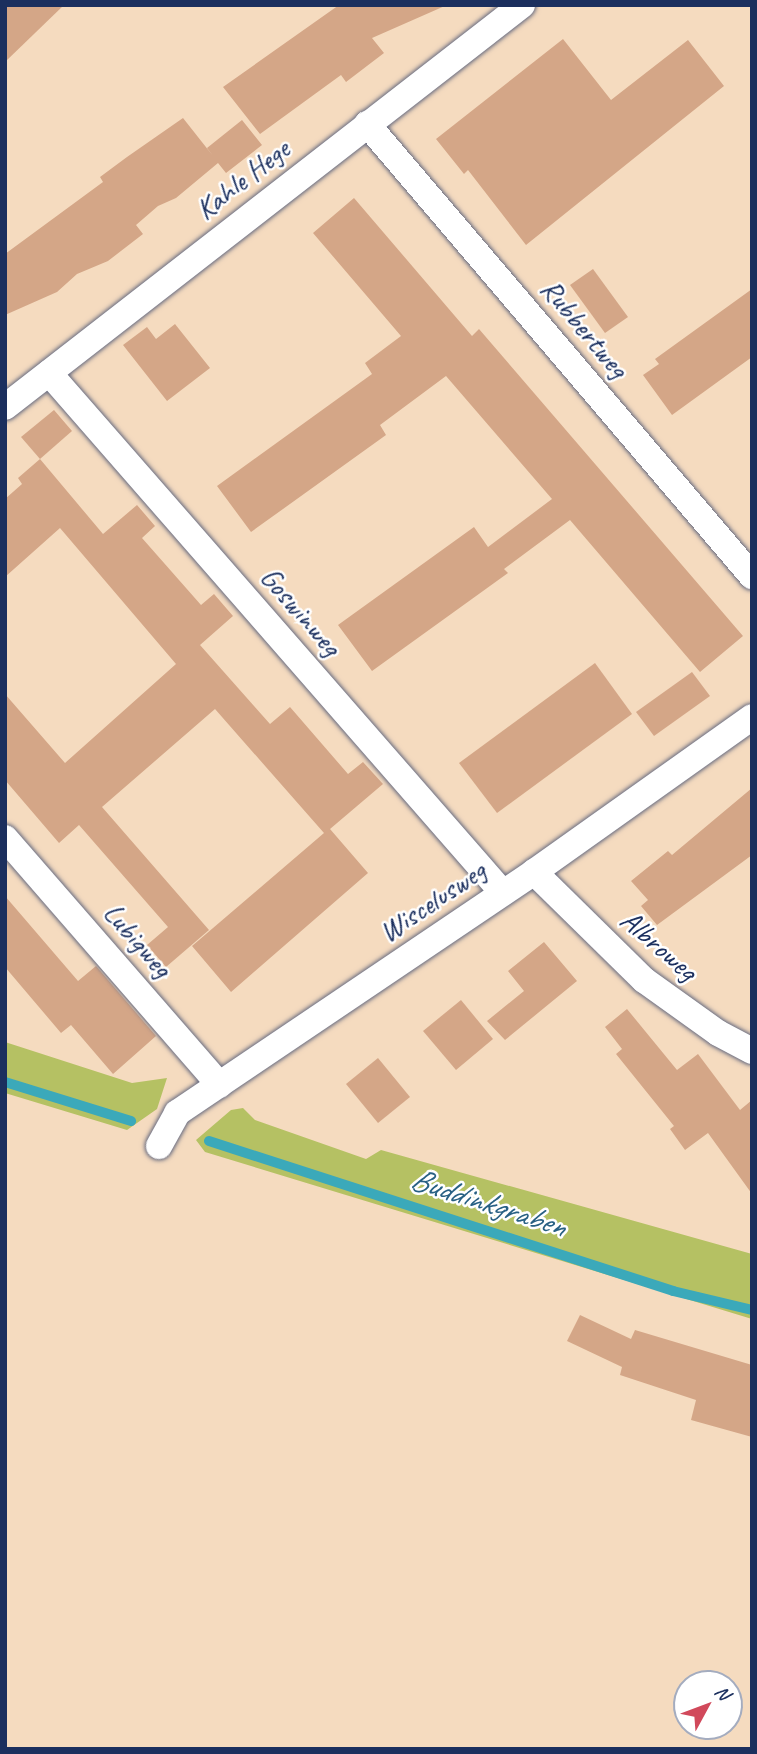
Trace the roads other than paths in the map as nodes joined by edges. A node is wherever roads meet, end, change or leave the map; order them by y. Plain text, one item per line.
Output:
1 (522, 5) edge
2 (367, 124) junction
3 (49, 373) junction
4 (5, 407) edge
5 (752, 576) edge
6 (752, 716) edge
7 (5, 838) edge
8 (534, 873) junction
9 (503, 893) junction
10 (752, 1051) edge
11 (220, 1085) junction
12 (159, 1146) dead end

1 - 2 street, Kahle Hege
2 - 3 street, Kahle Hege
2 - 5 street, Rubbertweg
3 - 4 street, Kahle Hege
3 - 9 street, Goswinweg
6 - 8 street, Wiscelusweg
7 - 11 street, Lubigweg
8 - 9 street, Wiscelusweg
8 - 10 street, Albroweg
9 - 11 street, Wiscelusweg
11 - 12 street, Wiscelusweg

